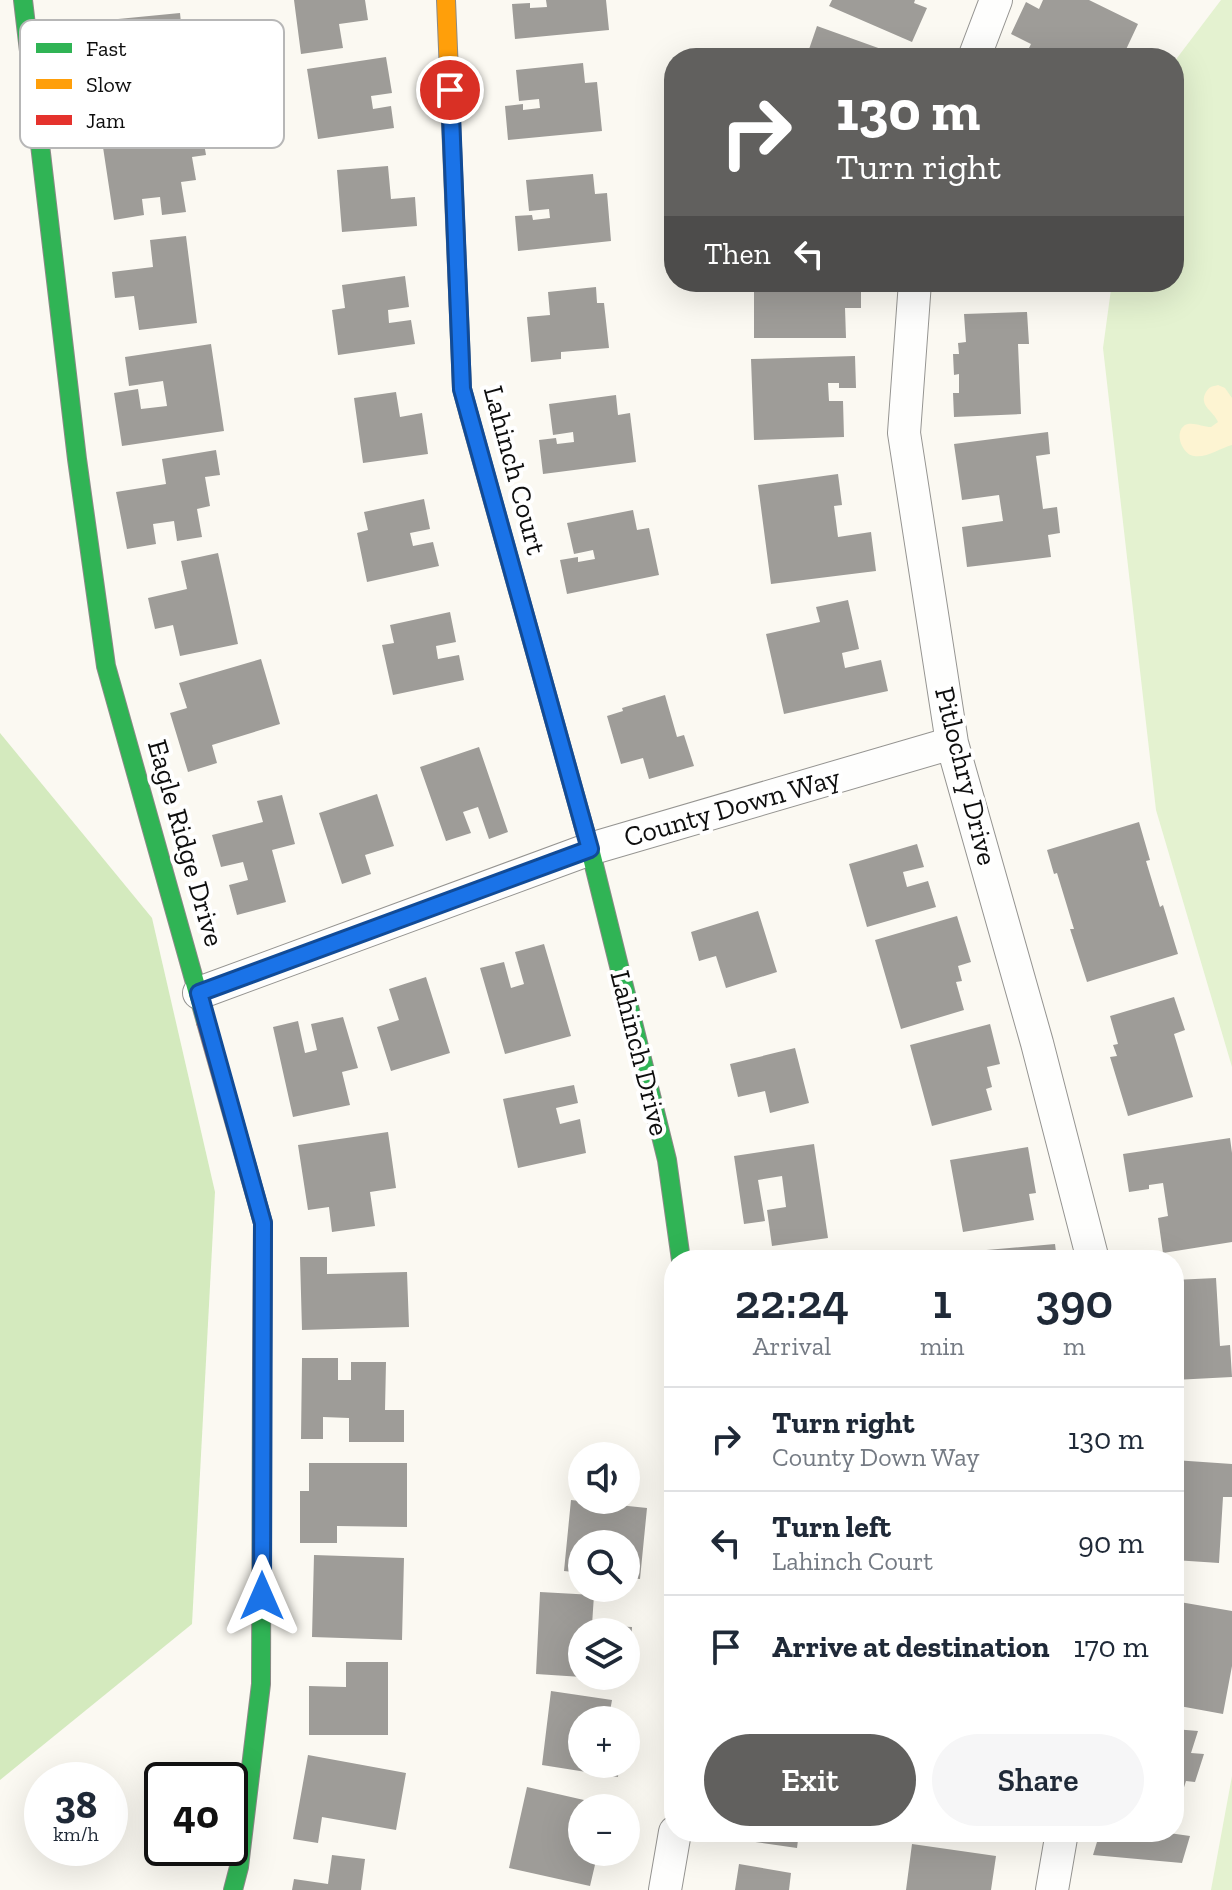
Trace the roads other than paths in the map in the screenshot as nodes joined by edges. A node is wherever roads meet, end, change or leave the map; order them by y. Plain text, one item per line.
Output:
1 (23, 0) edge
2 (446, 0) edge
3 (996, 0) edge
4 (25, 20) edge
5 (978, 48) edge
6 (40, 148) edge
7 (914, 292) edge
8 (952, 743) junction
9 (590, 849) junction
10 (199, 993) junction
11 (680, 1250) edge
12 (1090, 1250) edge
13 (673, 1842) edge
14 (1060, 1842) edge
15 (233, 1890) edge
16 (665, 1890) edge
17 (1052, 1890) edge

1 - 4 street, Eagle Ridge Drive
2 - 9 street, Lahinch Court
3 - 5 street
6 - 10 street, Eagle Ridge Drive
7 - 8 street, Pitlochry Drive
8 - 9 street, County Down Way
8 - 12 street, Pitlochry Drive
9 - 10 street, County Down Way
9 - 11 street, Lahinch Drive
10 - 15 street, Eagle Ridge Drive
13 - 16 street
14 - 17 street

